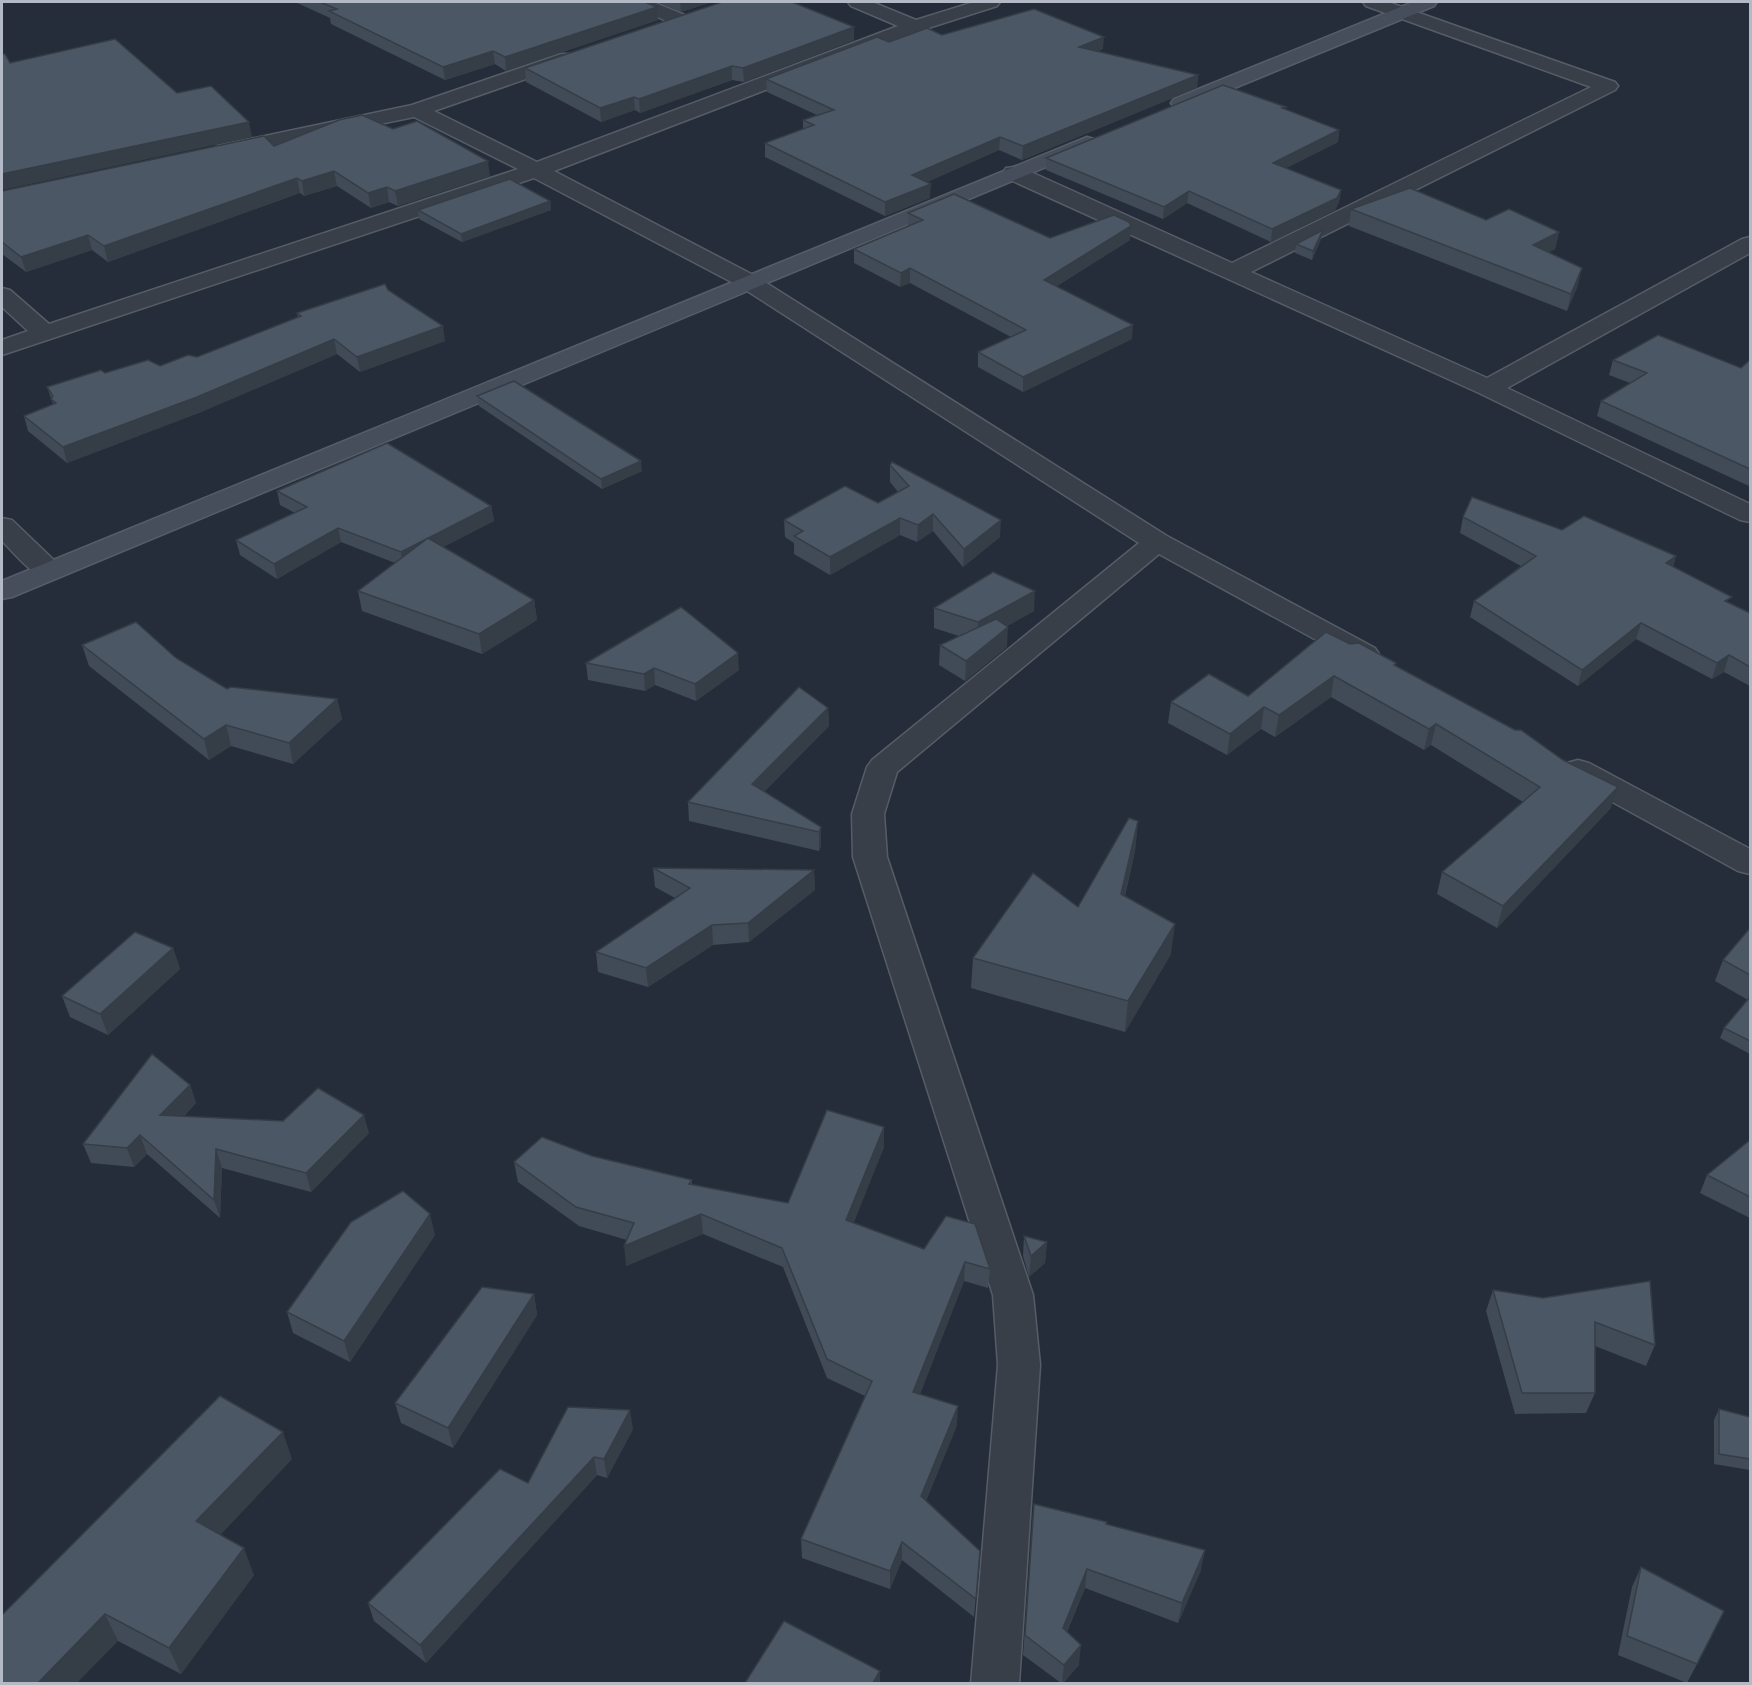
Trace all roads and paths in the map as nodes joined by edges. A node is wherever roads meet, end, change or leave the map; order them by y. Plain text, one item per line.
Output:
1 (639, 2) edge
2 (857, 2) edge
3 (991, 2) edge
4 (1372, 2) edge
5 (1428, 2) edge
6 (1402, 12) junction
7 (702, 13) edge
8 (680, 20) junction
9 (915, 27) junction
10 (658, 28) edge
11 (581, 54) edge
12 (417, 110) junction
13 (1158, 113) edge
14 (1102, 136) edge
15 (206, 154) edge
16 (536, 170) junction
17 (1014, 173) junction
18 (1750, 244) edge
19 (1233, 272) junction
20 (749, 282) junction
21 (2, 295) edge
22 (44, 333) junction
23 (2, 348) edge
24 (1488, 388) junction
25 (1750, 514) edge
26 (2, 526) edge
27 (1157, 543) junction
28 (49, 571) junction
29 (2, 591) edge
30 (1386, 666) edge
31 (1553, 756) edge
32 (1750, 863) edge
33 (995, 1683) edge

1 - 8 street
2 - 9 street
3 - 9 street
4 - 6 street
5 - 6 street
6 - 13 street
6 - 19 street
7 - 8 street
8 - 10 street
9 - 16 street
11 - 12 street
12 - 15 street
12 - 16 street
14 - 17 street
16 - 20 street
16 - 22 street
17 - 19 street
17 - 20 street
18 - 24 street
19 - 24 street
20 - 27 street
20 - 28 street
21 - 22 street
22 - 23 street
24 - 25 street
26 - 28 street
27 - 30 street
27 - 33 street
28 - 29 street
31 - 32 street

